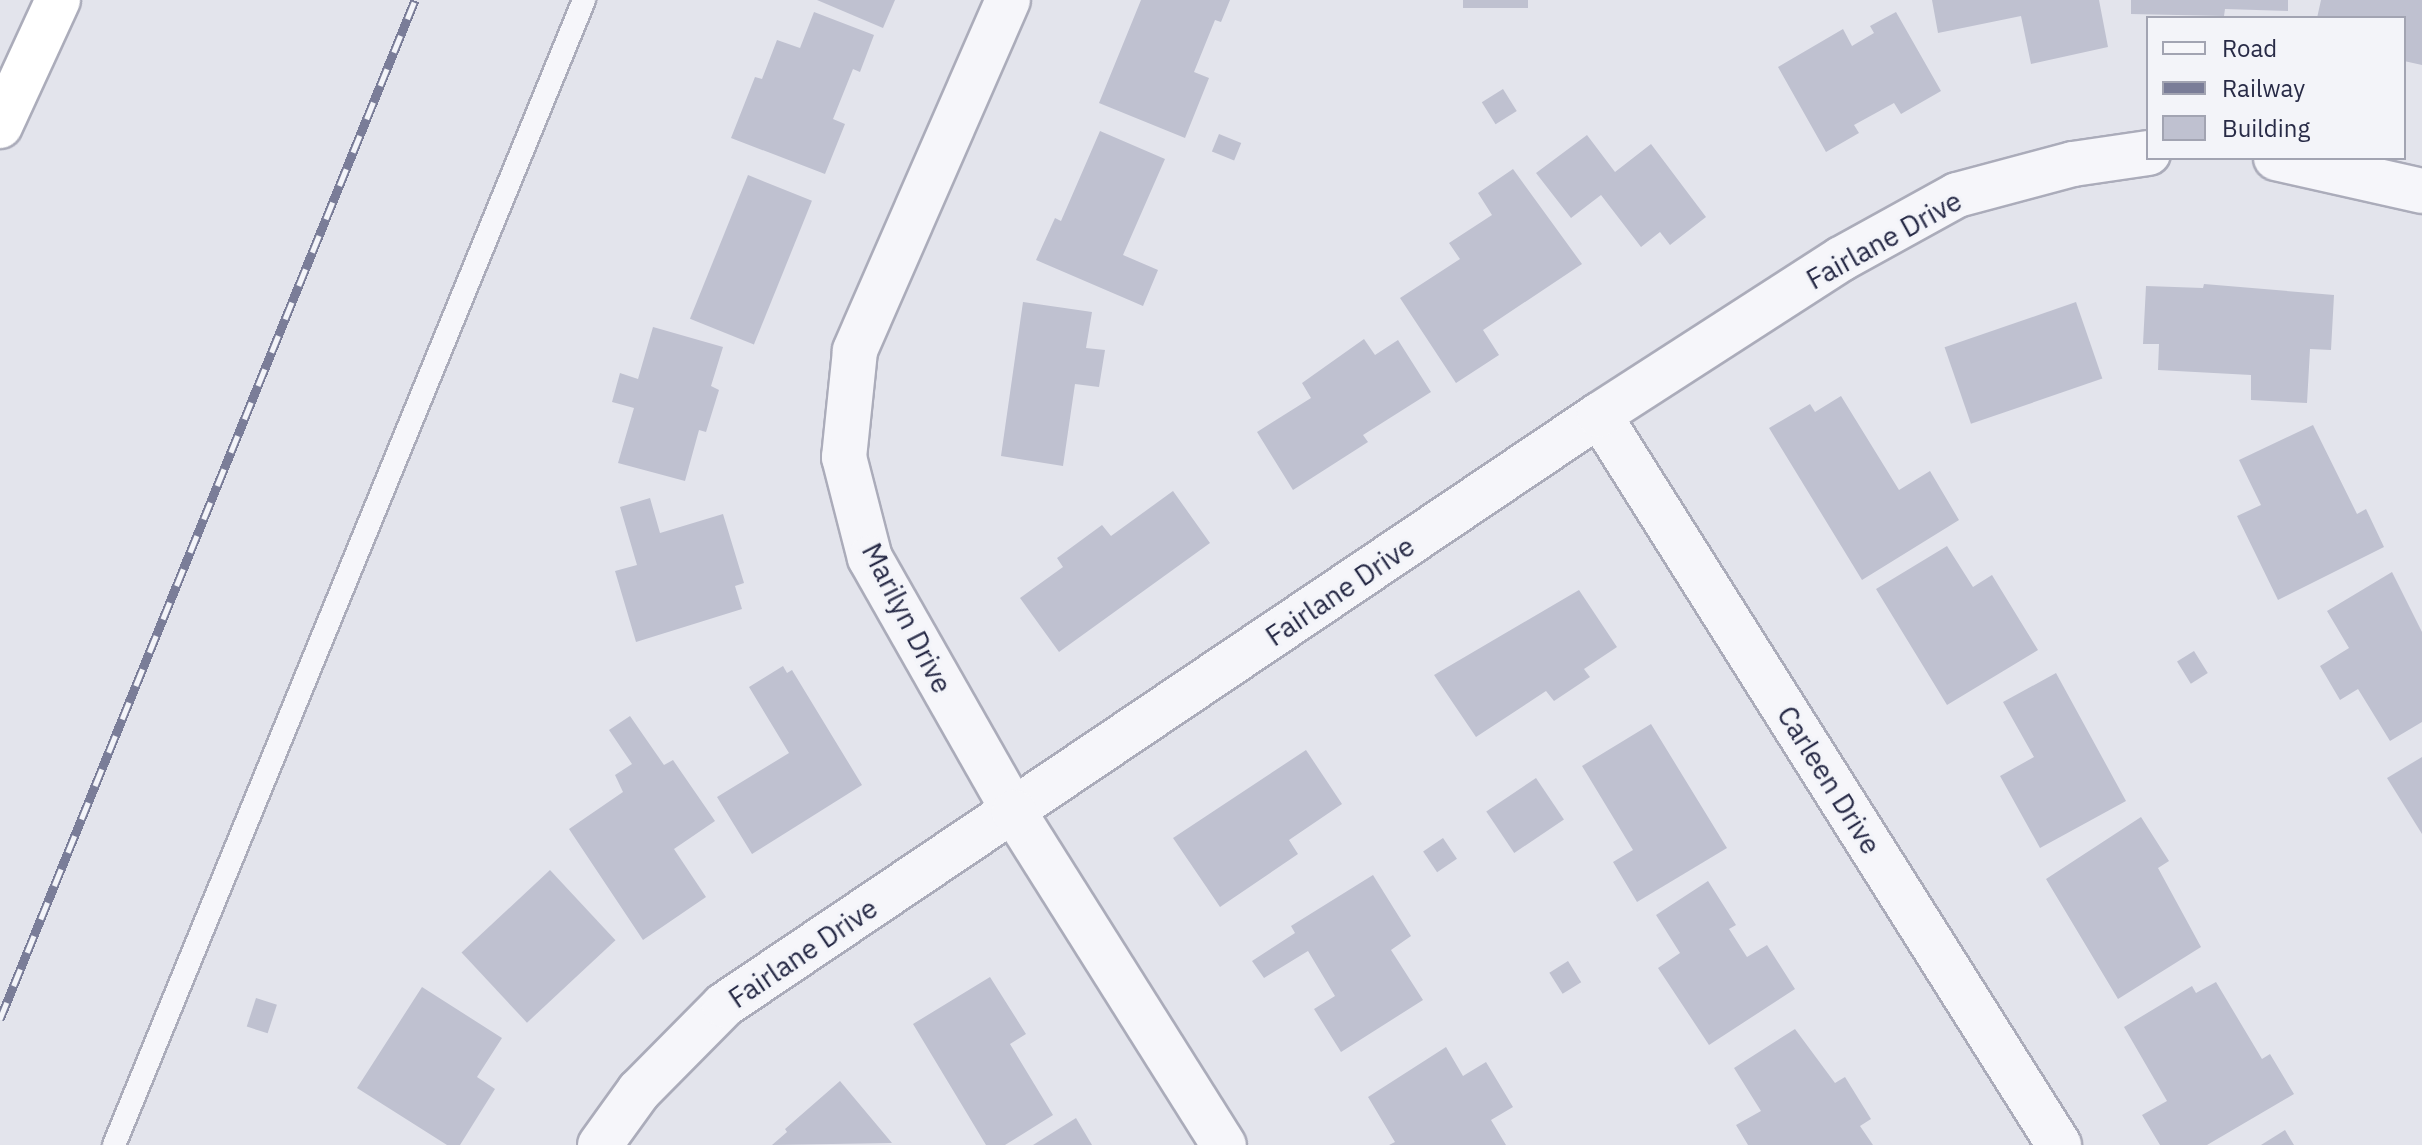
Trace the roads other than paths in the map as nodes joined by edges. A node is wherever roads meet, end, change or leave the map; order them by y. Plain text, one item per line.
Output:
1 (58, 0) edge
2 (584, 0) edge
3 (1008, 0) edge
4 (0, 126) edge
5 (2146, 153) edge
6 (2285, 160) edge
7 (2422, 191) edge
8 (1599, 415) junction
9 (1014, 812) junction
10 (114, 1145) edge
11 (600, 1145) edge
12 (1224, 1145) edge
13 (2059, 1145) edge

1 - 4 highway
2 - 10 lane
3 - 9 street, Marilyn Drive
5 - 8 street, Fairlane Drive
6 - 7 street
8 - 9 street, Fairlane Drive
8 - 13 street, Carleen Drive
9 - 11 street, Fairlane Drive
9 - 12 street, Marilyn Drive

